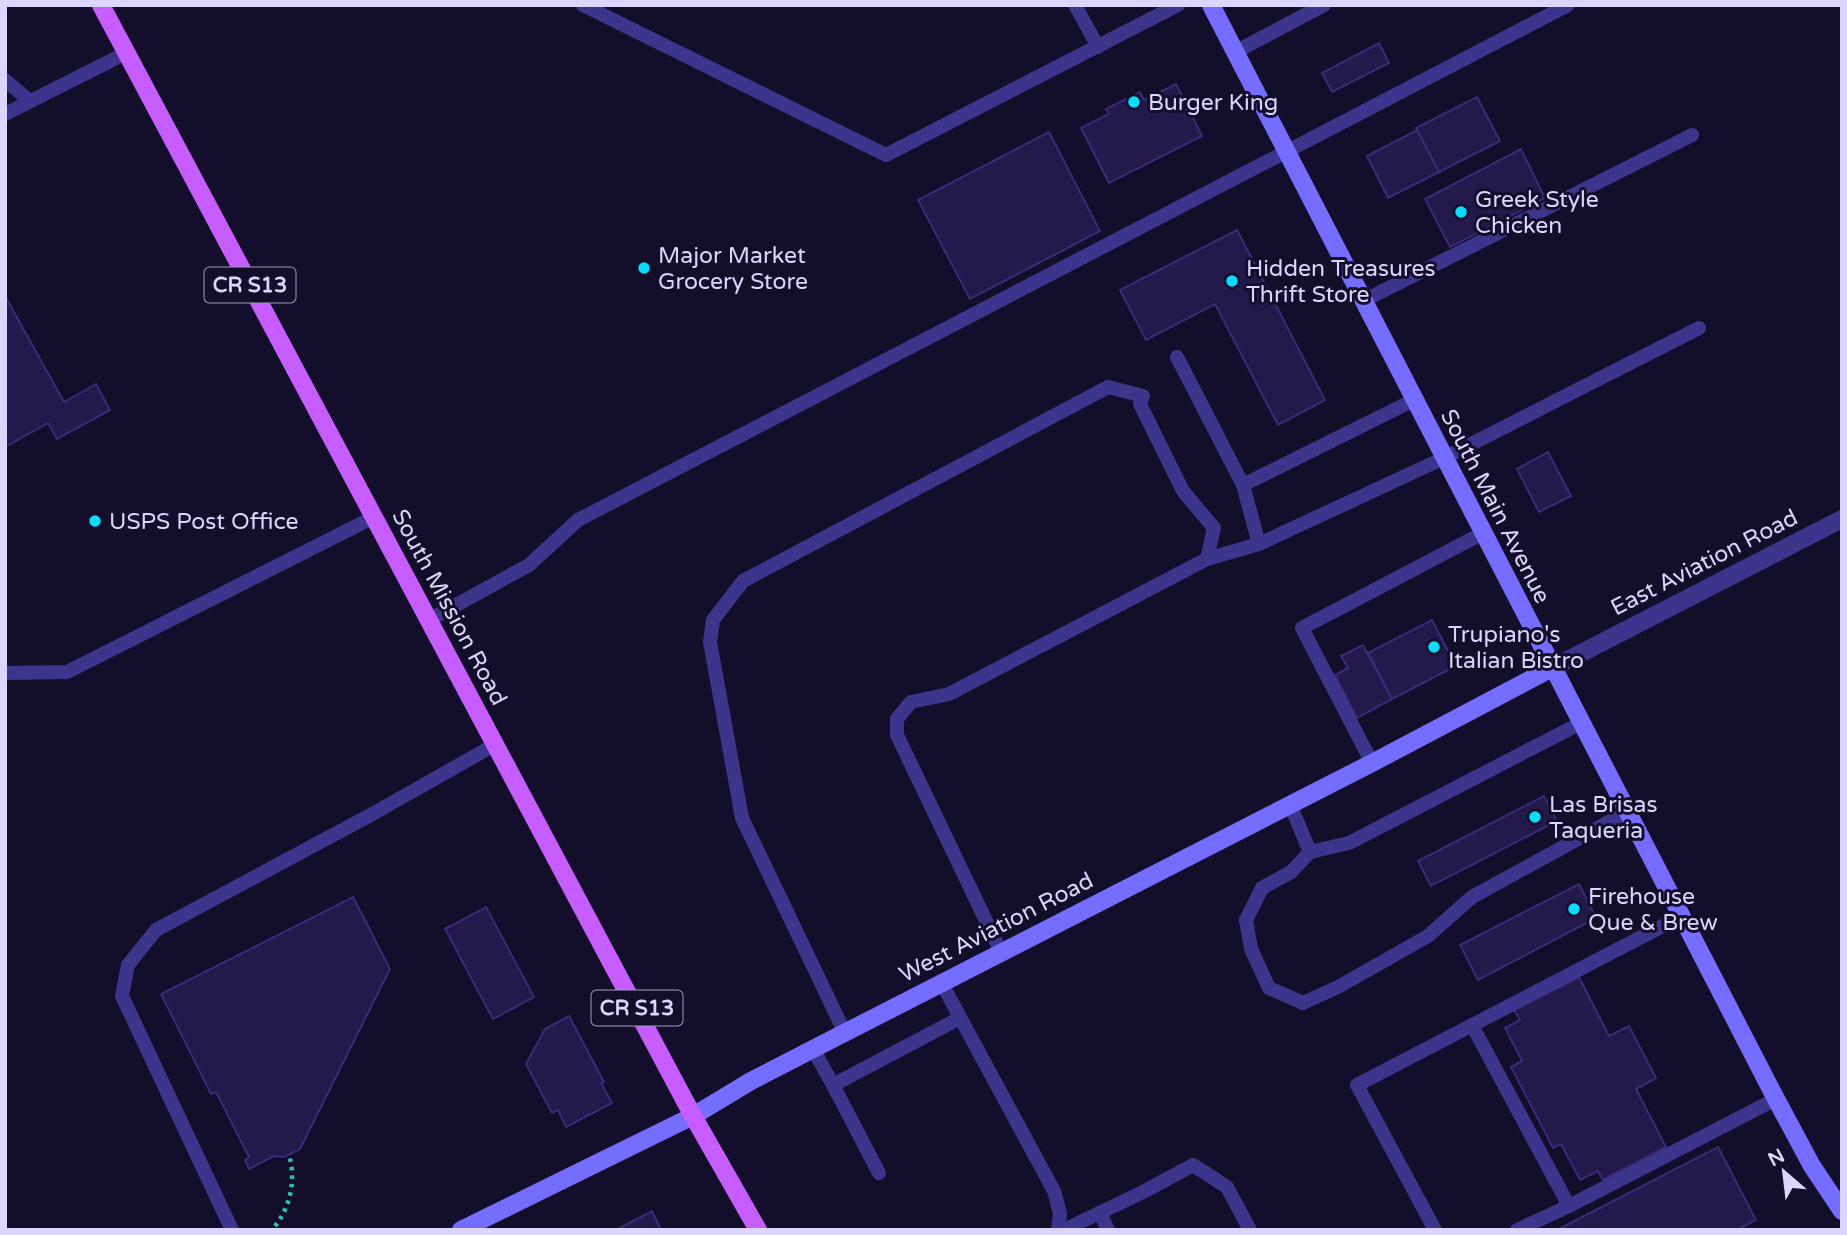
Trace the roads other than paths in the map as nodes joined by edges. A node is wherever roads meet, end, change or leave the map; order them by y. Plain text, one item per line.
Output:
1 (101, 5) edge
2 (583, 5) edge
3 (1075, 5) edge
4 (1178, 5) edge
5 (1211, 5) edge
6 (1324, 5) edge
7 (1568, 5) edge
8 (1098, 47) junction
9 (1235, 52) junction
10 (126, 53) junction
11 (5, 80) edge
12 (30, 101) junction
13 (5, 114) edge
14 (1692, 135) dead end
15 (1287, 152) junction
16 (1363, 301) junction
17 (1699, 328) dead end
18 (1177, 357) dead end
19 (1414, 400) junction
20 (1444, 457) junction
21 (1243, 485) junction
22 (374, 517) junction
23 (1842, 519) edge
24 (1483, 533) junction
25 (1259, 544) junction
26 (1207, 559) junction
27 (429, 620) junction
28 (1552, 668) junction
29 (5, 673) edge
30 (1581, 723) junction
31 (496, 744) junction
32 (1372, 763) junction
33 (1290, 804) junction
34 (1627, 812) junction
35 (1310, 852) junction
36 (1682, 916) junction
37 (1001, 952) junction
38 (941, 982) junction
39 (960, 1018) junction
40 (1472, 1025) junction
41 (845, 1033) junction
42 (813, 1049) junction
43 (833, 1085) junction
44 (1776, 1099) junction
45 (693, 1115) junction
46 (878, 1173) dead end
47 (1569, 1206) junction
48 (1842, 1211) edge
49 (1100, 1213) junction
50 (232, 1230) edge
51 (461, 1230) edge
52 (758, 1230) edge
53 (1058, 1230) edge
54 (1064, 1230) edge
55 (1108, 1230) edge
56 (1250, 1230) edge
57 (1436, 1230) edge
58 (1517, 1230) edge

1 - 10 main road, South Mission Road / CR S13
2 - 8 lane
3 - 8 lane
4 - 8 lane
5 - 9 main road, South Main Avenue
6 - 9 lane
7 - 15 lane
9 - 15 main road, South Main Avenue
10 - 12 lane
10 - 22 main road, South Mission Road / CR S13
11 - 12 lane
12 - 13 lane
14 - 16 lane
15 - 16 main road, South Main Avenue
15 - 27 lane
16 - 19 main road, South Main Avenue
17 - 20 lane
18 - 21 lane
19 - 20 main road, South Main Avenue
19 - 21 lane
20 - 24 main road, South Main Avenue
20 - 25 lane
21 - 25 lane
22 - 27 main road, South Mission Road / CR S13
22 - 29 lane
23 - 28 street, East Aviation Road
24 - 28 main road, South Main Avenue
24 - 32 lane
25 - 26 lane
26 - 37 lane
26 - 41 lane
27 - 31 main road, South Mission Road / CR S13
28 - 30 main road, South Main Avenue
28 - 32 main road, West Aviation Road
30 - 34 main road, South Main Avenue
30 - 35 lane
31 - 45 main road, South Mission Road / CR S13
31 - 50 lane
32 - 33 main road, West Aviation Road
33 - 35 lane
33 - 37 main road, West Aviation Road
34 - 35 lane
34 - 36 main road, South Main Avenue
36 - 40 lane
36 - 44 main road, South Main Avenue
37 - 38 main road, West Aviation Road
38 - 39 lane
38 - 41 main road, West Aviation Road
39 - 43 lane
39 - 53 lane
40 - 47 lane
40 - 57 lane
41 - 42 main road, West Aviation Road
42 - 43 lane
42 - 45 main road, West Aviation Road
43 - 46 lane
44 - 47 lane
44 - 48 main road, South Main Avenue
45 - 51 main road, West Aviation Road
45 - 52 main road, South Mission Road / CR S13
47 - 58 lane
49 - 54 lane
49 - 55 lane
49 - 56 lane

